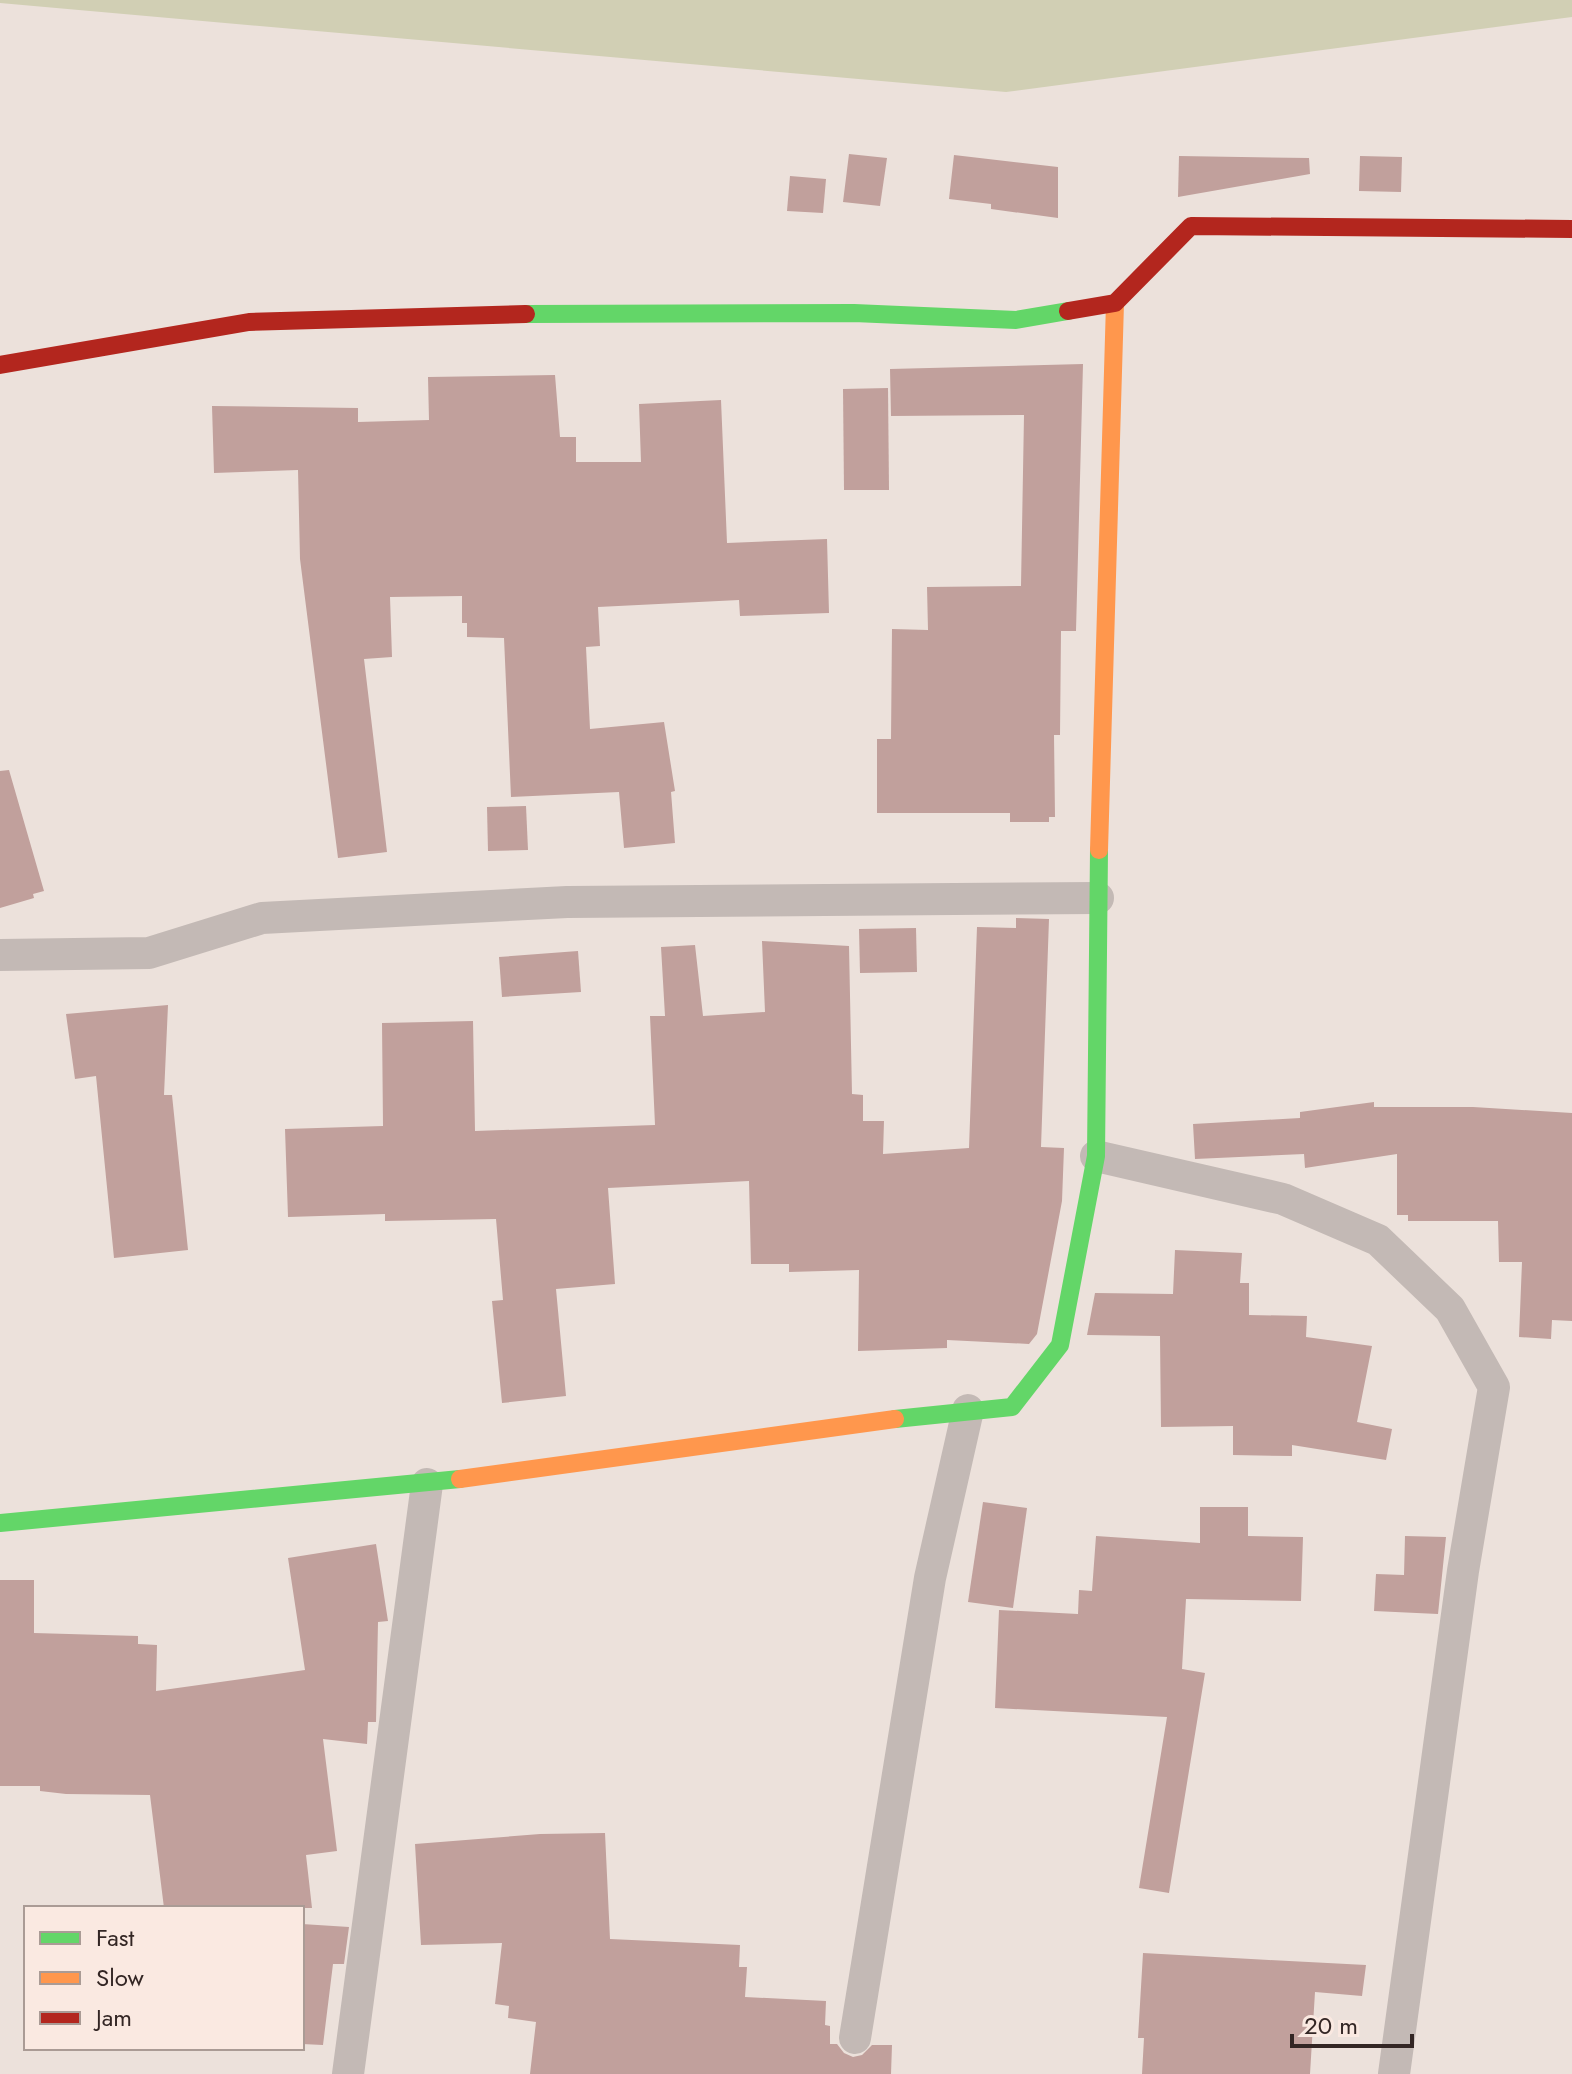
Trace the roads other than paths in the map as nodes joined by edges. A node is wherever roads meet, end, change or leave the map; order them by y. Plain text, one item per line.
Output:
1 (1572, 229) edge
2 (1115, 303) junction
3 (0, 365) edge
4 (1098, 898) junction
5 (0, 955) edge
6 (1096, 1156) junction
7 (968, 1410) junction
8 (427, 1484) junction
9 (0, 1523) edge
10 (855, 2038) dead end
11 (348, 2074) edge
12 (1394, 2074) edge

1 - 2 street
2 - 3 street
2 - 4 street
4 - 5 street
4 - 6 street
6 - 7 street
6 - 12 street
7 - 8 street
7 - 10 street
8 - 9 street
8 - 11 street

